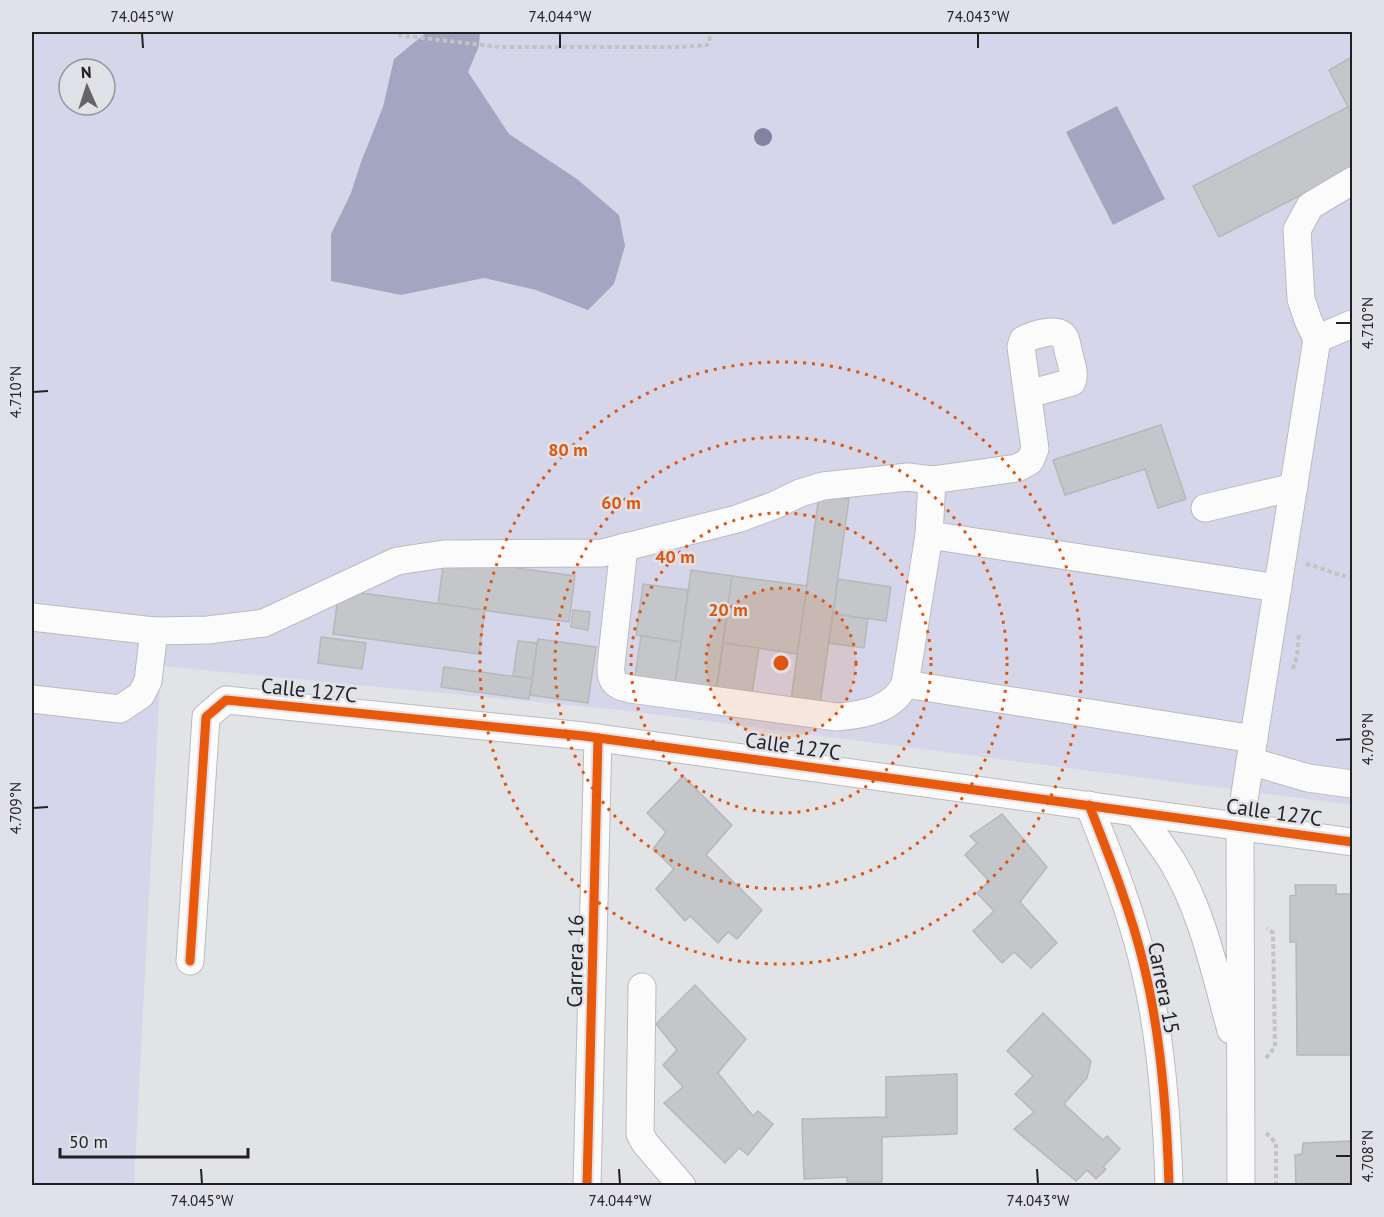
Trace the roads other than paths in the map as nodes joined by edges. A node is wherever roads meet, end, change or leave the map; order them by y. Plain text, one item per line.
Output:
1 (1353, 181) edge
2 (1353, 324) edge
3 (1317, 339) junction
4 (1029, 394) dead end
5 (932, 480) junction
6 (1294, 487) junction
7 (1206, 508) dead end
8 (929, 535) junction
9 (624, 547) junction
10 (1278, 588) junction
11 (32, 617) edge
12 (154, 631) junction
13 (906, 684) junction
14 (32, 699) edge
15 (598, 738) junction
16 (1252, 750) junction
17 (1353, 784) edge
18 (1089, 805) junction
19 (1137, 812) junction
20 (1240, 825) junction
21 (1353, 842) edge
22 (190, 962) dead end
23 (642, 987) dead end
24 (1240, 1064) junction
25 (587, 1185) edge
26 (682, 1185) edge
27 (1169, 1185) edge
28 (1241, 1185) edge

1 - 3 street
2 - 3 street
3 - 6 street
4 - 5 street
5 - 8 street
5 - 9 street
6 - 7 street
6 - 10 street
8 - 10 street
8 - 13 street
9 - 12 street
9 - 13 street
10 - 16 street
11 - 12 street
12 - 14 street
13 - 16 street
15 - 18 street, Calle 127C
15 - 22 street, Calle 127C
15 - 25 street, Carrera 16
16 - 17 street
16 - 20 street
18 - 19 street, Calle 127C
18 - 27 street, Carrera 15
19 - 20 street, Calle 127C
19 - 24 street
20 - 21 street, Calle 127C
20 - 24 street
23 - 26 street
24 - 28 street

